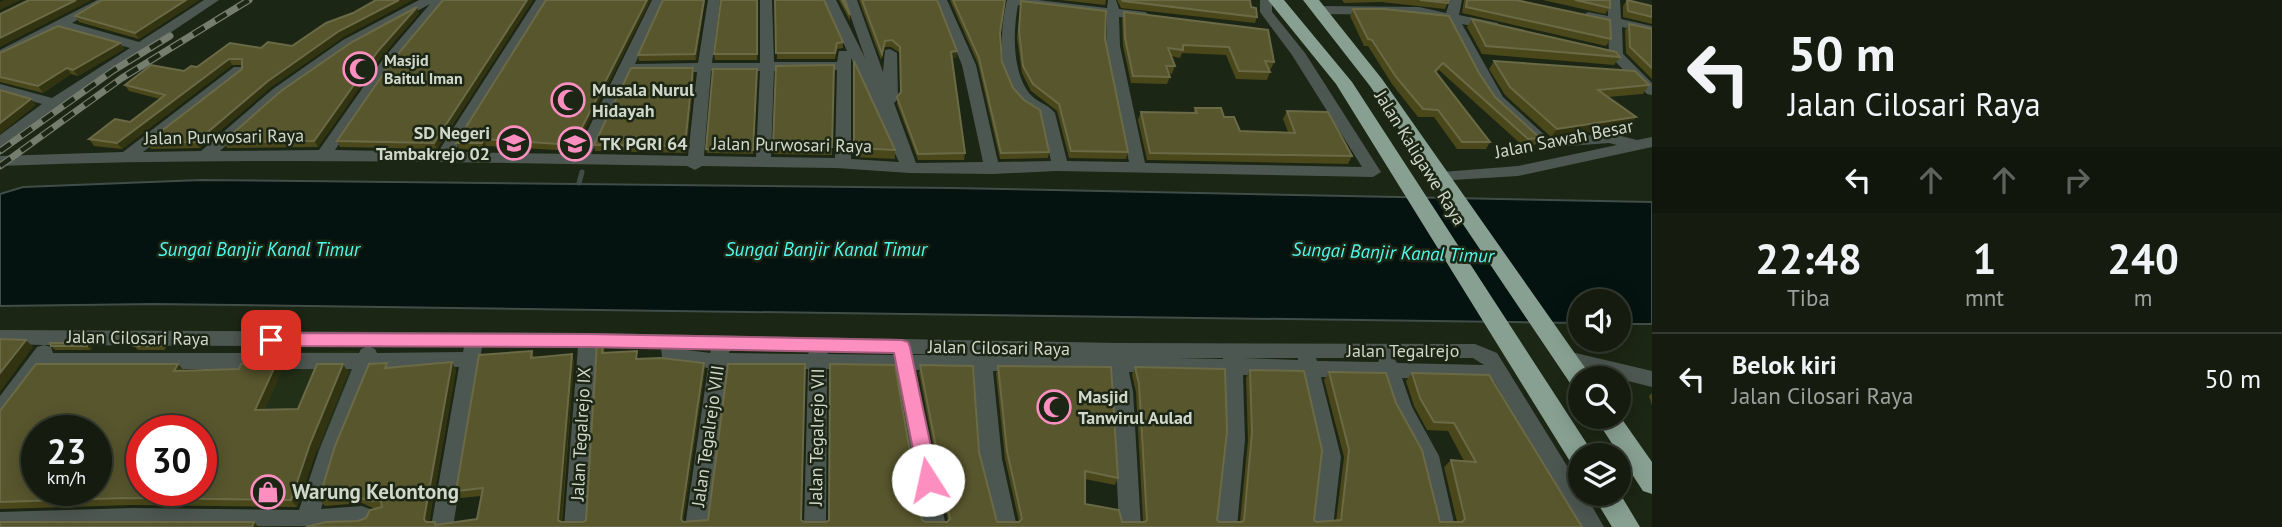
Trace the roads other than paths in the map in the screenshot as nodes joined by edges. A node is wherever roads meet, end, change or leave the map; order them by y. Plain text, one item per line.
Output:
1 (107, 0) edge
2 (213, 0) edge
3 (429, 0) edge
4 (441, 0) edge
5 (542, 0) edge
6 (658, 0) edge
7 (714, 0) edge
8 (766, 0) edge
9 (830, 0) edge
10 (843, 0) edge
11 (851, 0) edge
12 (941, 0) edge
13 (1266, 0) edge
14 (1276, 0) edge
15 (1456, 0) edge
16 (1614, 0) edge
17 (1013, 1) edge
18 (1315, 5) edge
19 (1114, 6) edge
20 (1577, 14) edge
21 (1452, 16) junction
22 (1163, 19) edge
23 (1615, 22) junction
24 (60, 24) junction
25 (1503, 29) edge
26 (1652, 30) edge
27 (140, 46) junction
28 (890, 53) dead end
29 (0, 55) edge
30 (765, 66) junction
31 (844, 66) junction
32 (628, 68) junction
33 (707, 68) junction
34 (239, 69) edge
35 (1605, 71) edge
36 (1631, 73) junction
37 (0, 88) edge
38 (1652, 91) edge
39 (54, 103) junction
40 (0, 142) edge
41 (1644, 144) edge
42 (324, 155) junction
43 (126, 157) junction
44 (204, 157) junction
45 (443, 157) junction
46 (580, 160) junction
47 (3, 161) edge
48 (692, 162) junction
49 (760, 162) junction
50 (839, 163) junction
51 (1056, 166) junction
52 (909, 168) junction
53 (1138, 168) junction
54 (993, 169) junction
55 (1448, 186) junction
56 (55, 337) junction
57 (372, 340) junction
58 (588, 340) junction
59 (4, 341) edge
60 (670, 344) joint
61 (472, 350) junction
62 (1560, 350) junction
63 (720, 353) junction
64 (818, 355) junction
65 (904, 355) junction
66 (982, 355) junction
67 (1117, 357) junction
68 (1232, 359) junction
69 (1307, 360) junction
70 (37, 361) junction
71 (365, 361) junction
72 (1386, 361) junction
73 (1571, 366) edge
74 (1652, 379) edge
75 (0, 411) edge
76 (1615, 429) edge
77 (1572, 443) edge
78 (1652, 483) edge
79 (1613, 506) edge
80 (362, 516) edge
81 (307, 520) junction
82 (0, 522) edge
83 (442, 527) edge
84 (575, 527) edge
85 (696, 527) edge
86 (815, 527) edge
87 (935, 527) edge
88 (1006, 527) edge
89 (1130, 527) edge
90 (1226, 527) edge
91 (1322, 527) edge
92 (1444, 527) edge
93 (1593, 527) edge
94 (1627, 527) edge

1 - 24 street
2 - 27 street
3 - 44 street
4 - 42 street
5 - 45 street
6 - 32 street
7 - 33 street
8 - 30 street
9 - 52 street
10 - 31 street
11 - 52 street
12 - 54 street
13 - 53 street, Jalan Purwosari Raya
14 - 77 highway, Jalan Kaligawe Raya
15 - 21 street
16 - 23 street
17 - 19 street
17 - 51 street
18 - 21 street
18 - 55 highway, Jalan Kaligawe Raya
19 - 22 street
19 - 53 street
20 - 23 street
21 - 25 street
21 - 41 street
23 - 26 street
23 - 36 street
24 - 27 street
24 - 29 street
27 - 39 street
28 - 52 street
30 - 31 street
30 - 33 street
30 - 49 street
31 - 50 street
32 - 33 street
32 - 46 street
33 - 48 street
34 - 43 street
35 - 36 street
36 - 38 street
37 - 39 street
39 - 40 street
41 - 55 street, Jalan Sawah Besar
42 - 44 street, Jalan Purwosari Raya
42 - 45 street, Jalan Purwosari Raya
43 - 44 street, Jalan Purwosari Raya
43 - 47 street, Jalan Purwosari Raya
45 - 46 street, Jalan Purwosari Raya
46 - 48 street, Jalan Purwosari Raya
48 - 49 street, Jalan Purwosari Raya
49 - 50 street, Jalan Purwosari Raya
50 - 52 street, Jalan Purwosari Raya
51 - 53 street, Jalan Purwosari Raya
51 - 54 street, Jalan Purwosari Raya
52 - 54 street, Jalan Purwosari Raya
55 - 62 highway, Jalan Kaligawe Raya
56 - 57 street, Jalan Cilosari Raya
56 - 59 street, Jalan Cilosari Raya
56 - 70 street
57 - 61 street, Jalan Cilosari Raya
57 - 71 street
58 - 60 street, Jalan Cilosari Raya
58 - 61 street, Jalan Cilosari Raya
58 - 84 street, Jalan Tegalrejo IX
60 - 63 street, Jalan Tegalrejo
61 - 71 street
61 - 83 street
62 - 73 highway, Jalan Kaligawe Raya
62 - 74 street
63 - 64 street, Jalan Tegalrejo
63 - 85 street, Jalan Tegalrejo VIII
64 - 65 street, Jalan Tegalrejo
64 - 86 street, Jalan Tegalrejo VII
65 - 66 street, Jalan Tegalrejo
65 - 87 street
66 - 67 street, Jalan Tegalrejo
66 - 88 street
67 - 68 street, Jalan Tegalrejo
67 - 89 street
68 - 69 street, Jalan Tegalrejo
68 - 90 street
69 - 72 street, Jalan Tegalrejo
69 - 91 street
70 - 71 street
70 - 75 street
71 - 81 street
72 - 92 street
72 - 93 street, Jalan Tegalrejo
76 - 78 highway
79 - 94 highway
80 - 81 street
81 - 82 street

